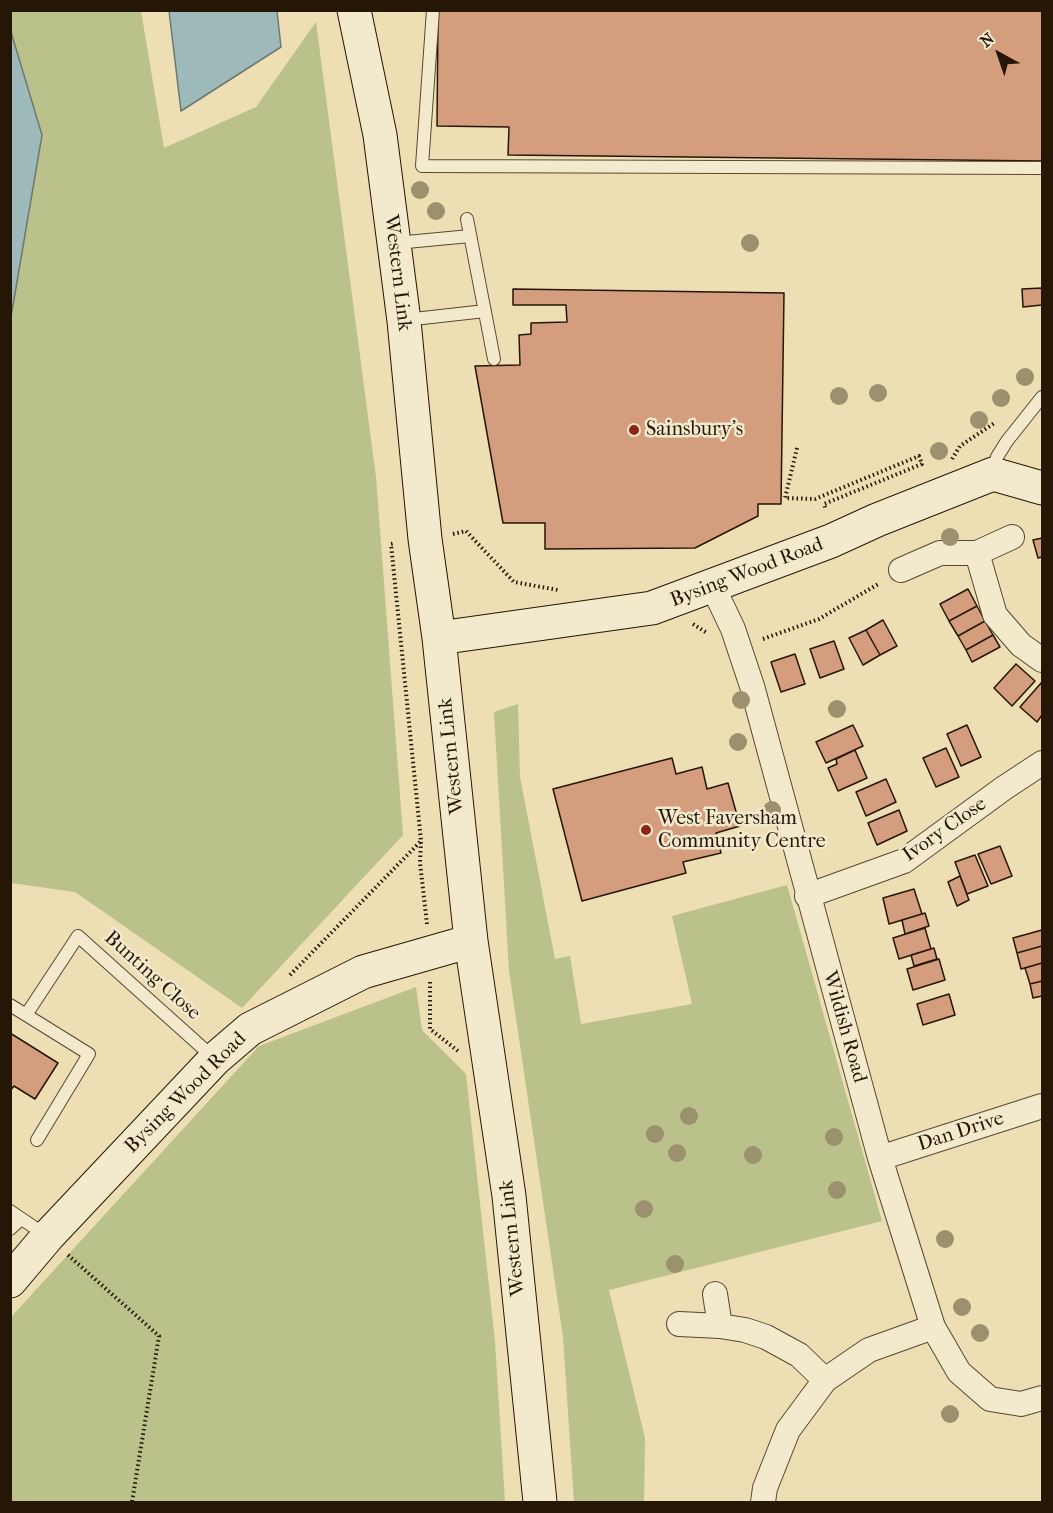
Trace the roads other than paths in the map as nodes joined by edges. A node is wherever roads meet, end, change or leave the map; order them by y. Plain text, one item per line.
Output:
1 (354, 10) edge
2 (433, 10) edge
3 (1042, 168) edge
4 (467, 219) dead end
5 (470, 236) junction
6 (393, 243) junction
7 (484, 311) junction
8 (404, 321) junction
9 (494, 359) dead end
10 (1042, 397) edge
11 (993, 474) junction
12 (1042, 488) edge
13 (1012, 537) dead end
14 (977, 553) junction
15 (901, 570) road end
16 (713, 587) junction
17 (439, 638) junction
18 (1042, 660) edge
19 (1042, 763) edge
20 (807, 896) junction
21 (471, 941) junction
22 (10, 1005) edge
23 (27, 1015) junction
24 (215, 1059) junction
25 (1042, 1106) edge
26 (37, 1140) dead end
27 (880, 1158) junction
28 (26, 1222) edge
29 (10, 1229) edge
30 (10, 1281) edge
31 (715, 1294) dead end
32 (679, 1324) dead end
33 (720, 1326) junction
34 (933, 1327) junction
35 (825, 1380) junction
36 (1042, 1398) edge
37 (540, 1503) edge
38 (763, 1503) edge

1 - 6 main road, Western Link
2 - 3 lane
4 - 5 lane
5 - 6 lane
5 - 7 lane
6 - 8 main road, Western Link
7 - 8 lane
7 - 9 lane
8 - 17 main road, Western Link
10 - 11 lane
11 - 12 main road
11 - 16 main road, Bysing Wood Road
13 - 14 street
14 - 15 street
14 - 18 street
16 - 17 main road, Bysing Wood Road
16 - 20 street, Wildish Road
17 - 21 main road, Western Link
19 - 20 street, Ivory Close
20 - 27 street, Wildish Road
21 - 24 main road, Bysing Wood Road
21 - 37 main road, Western Link
22 - 23 lane
23 - 24 lane, Bunting Close
23 - 26 lane
24 - 28 main road, Bysing Wood Road
25 - 27 street, Dan Drive
27 - 34 street, Wildish Road
28 - 29 lane
28 - 30 main road, Bysing Wood Road
31 - 33 street
32 - 33 street
33 - 35 street
34 - 35 street
34 - 36 street, Wildish Road
35 - 38 street

